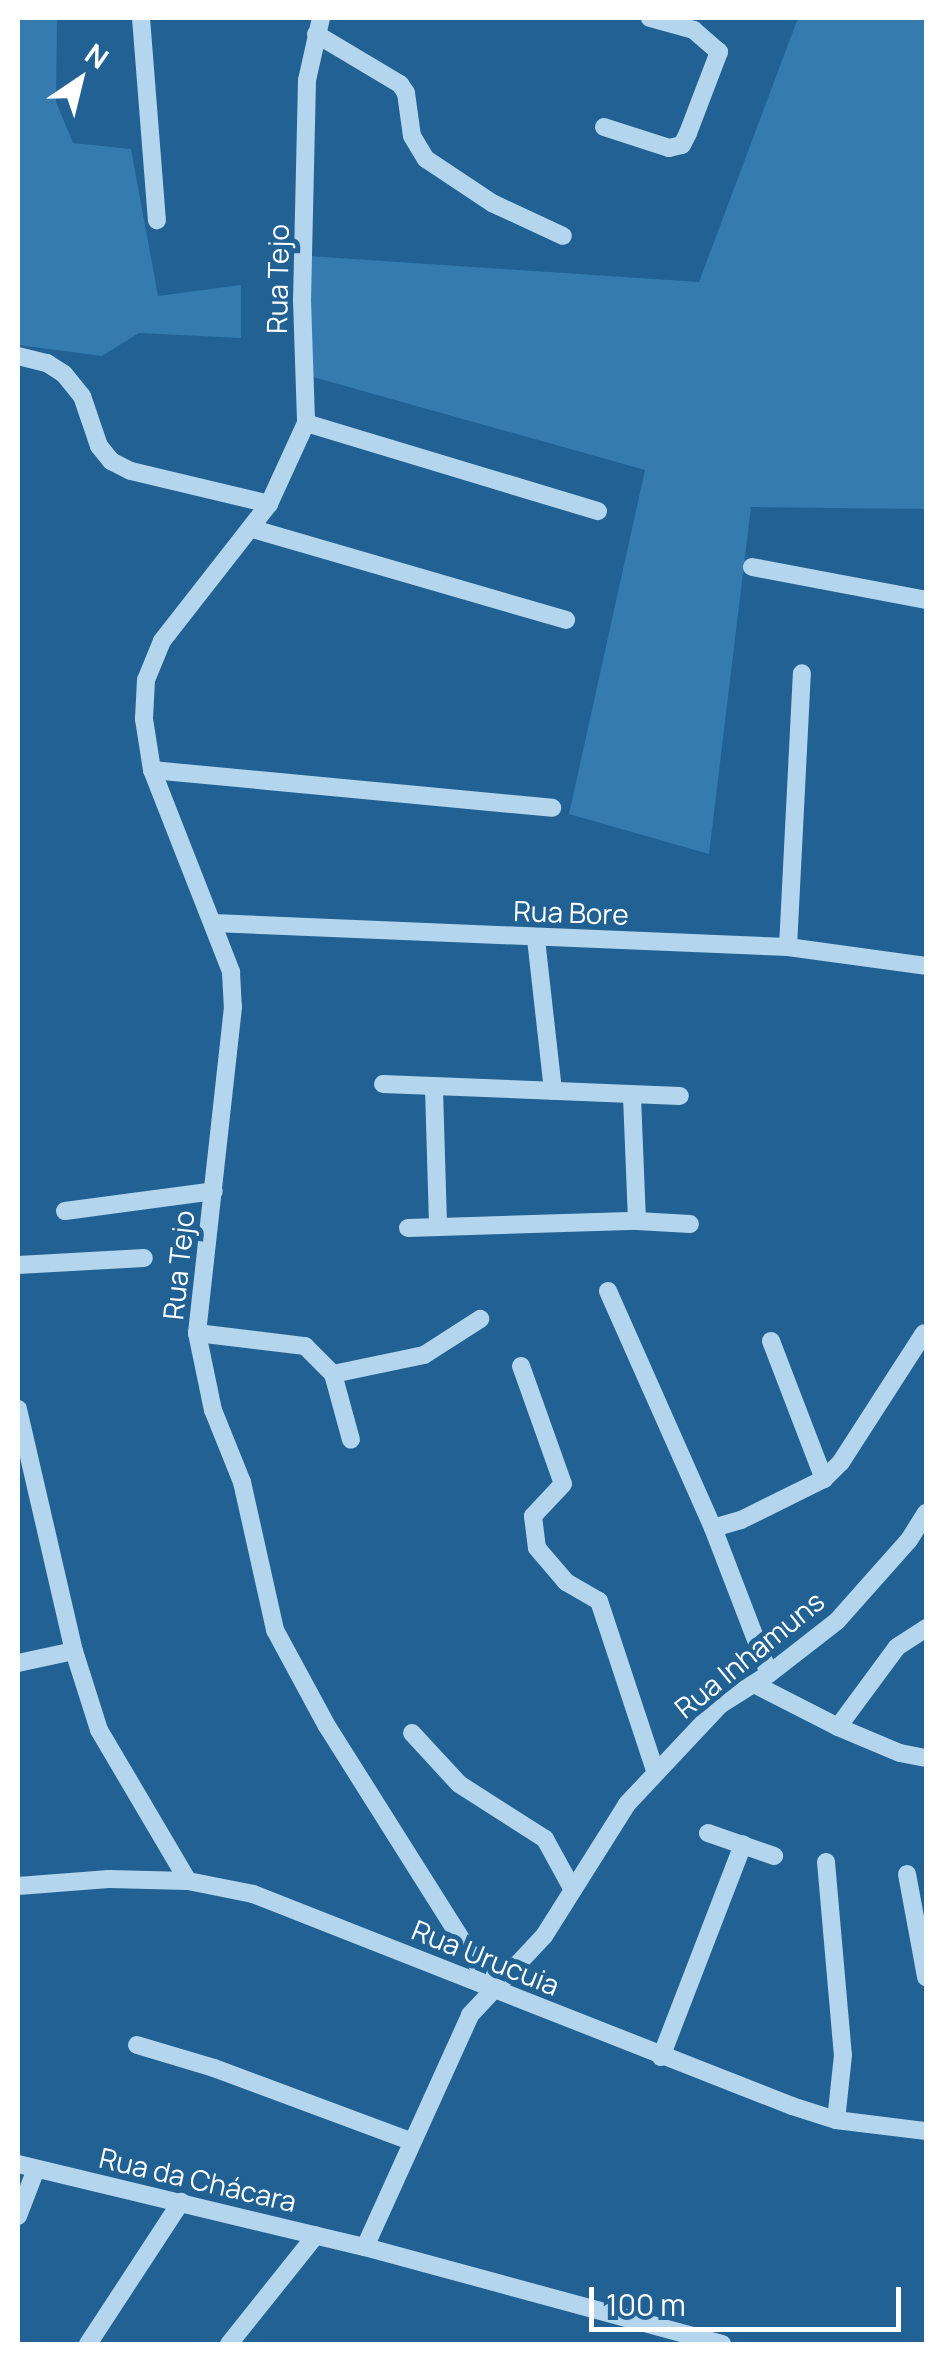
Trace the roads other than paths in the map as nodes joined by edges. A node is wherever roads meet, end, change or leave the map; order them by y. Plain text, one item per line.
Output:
1 (141, 18) edge
2 (650, 18) edge
3 (318, 26) edge
4 (604, 127) dead end
5 (157, 220) dead end
6 (563, 236) dead end
7 (18, 356) edge
8 (306, 423) junction
9 (269, 504) junction
10 (598, 511) dead end
11 (253, 529) junction
12 (752, 567) dead end
13 (926, 600) edge
14 (566, 620) dead end
15 (802, 673) dead end
16 (152, 770) junction
17 (552, 808) dead end
18 (213, 923) junction
19 (536, 939) junction
20 (788, 947) junction
21 (926, 966) edge
22 (383, 1084) dead end
23 (434, 1088) junction
24 (553, 1091) junction
25 (632, 1096) junction
26 (680, 1096) dead end
27 (214, 1191) junction
28 (65, 1211) dead end
29 (637, 1220) junction
30 (438, 1224) junction
31 (690, 1224) dead end
32 (408, 1228) dead end
33 (144, 1258) dead end
34 (18, 1265) edge
35 (608, 1291) dead end
36 (480, 1319) dead end
37 (197, 1333) junction
38 (924, 1333) edge
39 (771, 1342) dead end
40 (520, 1366) dead end
41 (332, 1374) junction
42 (18, 1409) edge
43 (351, 1440) dead end
44 (23, 1455) edge
45 (824, 1478) junction
46 (926, 1513) edge
47 (713, 1528) junction
48 (926, 1628) edge
49 (74, 1650) junction
50 (18, 1663) edge
51 (762, 1679) junction
52 (838, 1727) junction
53 (412, 1733) dead end
54 (926, 1758) edge
55 (656, 1773) junction
56 (708, 1833) dead end
57 (744, 1844) junction
58 (774, 1856) dead end
59 (826, 1862) dead end
60 (907, 1874) dead end
61 (188, 1881) junction
62 (18, 1886) edge
63 (573, 1890) junction
64 (926, 1976) edge
65 (492, 1988) junction
66 (138, 2045) dead end
67 (661, 2057) junction
68 (836, 2120) junction
69 (926, 2131) edge
70 (410, 2141) junction
71 (27, 2167) edge
72 (181, 2202) junction
73 (18, 2216) edge
74 (316, 2235) junction
75 (365, 2247) junction
76 (88, 2344) edge
77 (230, 2344) edge
78 (722, 2344) edge

1 - 5 street
2 - 4 street
3 - 6 street
3 - 8 street, Rua Tejo
7 - 9 street
8 - 9 street, Rua Tejo
8 - 10 street
9 - 11 street, Rua Tejo
11 - 14 street
11 - 16 street, Rua Tejo
12 - 13 street
15 - 20 street
16 - 17 street
16 - 18 street, Rua Tejo
18 - 19 street, Rua Bore
18 - 27 street, Rua Tejo
19 - 20 street, Rua Bore
19 - 24 street
20 - 21 street, Rua Bore
22 - 23 street
23 - 24 street
23 - 30 street
24 - 25 street
25 - 26 street
25 - 29 street
27 - 28 street
27 - 37 street, Rua Tejo
29 - 30 street
29 - 31 street
30 - 32 street
33 - 34 street
35 - 47 street
36 - 41 street
37 - 41 street
37 - 65 street, Rua Tejo
38 - 45 street
39 - 45 street
40 - 55 street
41 - 43 street
42 - 44 street
44 - 49 street
45 - 47 street
46 - 51 street, Rua Inhamuns
47 - 51 street
48 - 52 street
49 - 50 street
49 - 61 street
51 - 52 street
51 - 55 street, Rua Inhamuns
52 - 54 street
53 - 63 street
55 - 63 street, Rua Inhamuns
56 - 57 street
57 - 58 street
57 - 67 street
59 - 68 street
60 - 64 street
61 - 62 street, Rua Urucuia
61 - 65 street, Rua Urucuia
63 - 65 street, Rua Inhamuns
65 - 67 street, Rua Urucuia
65 - 70 street, Rua Inhamuns
66 - 70 street
67 - 68 street, Rua Urucuia
68 - 69 street, Rua Urucuia
70 - 75 street, Rua Inhamuns
71 - 72 street, Rua da Chácara
71 - 73 street
72 - 74 street, Rua da Chácara
72 - 76 street
74 - 75 street, Rua da Chácara
74 - 77 street
75 - 78 street, Rua da Chácara

